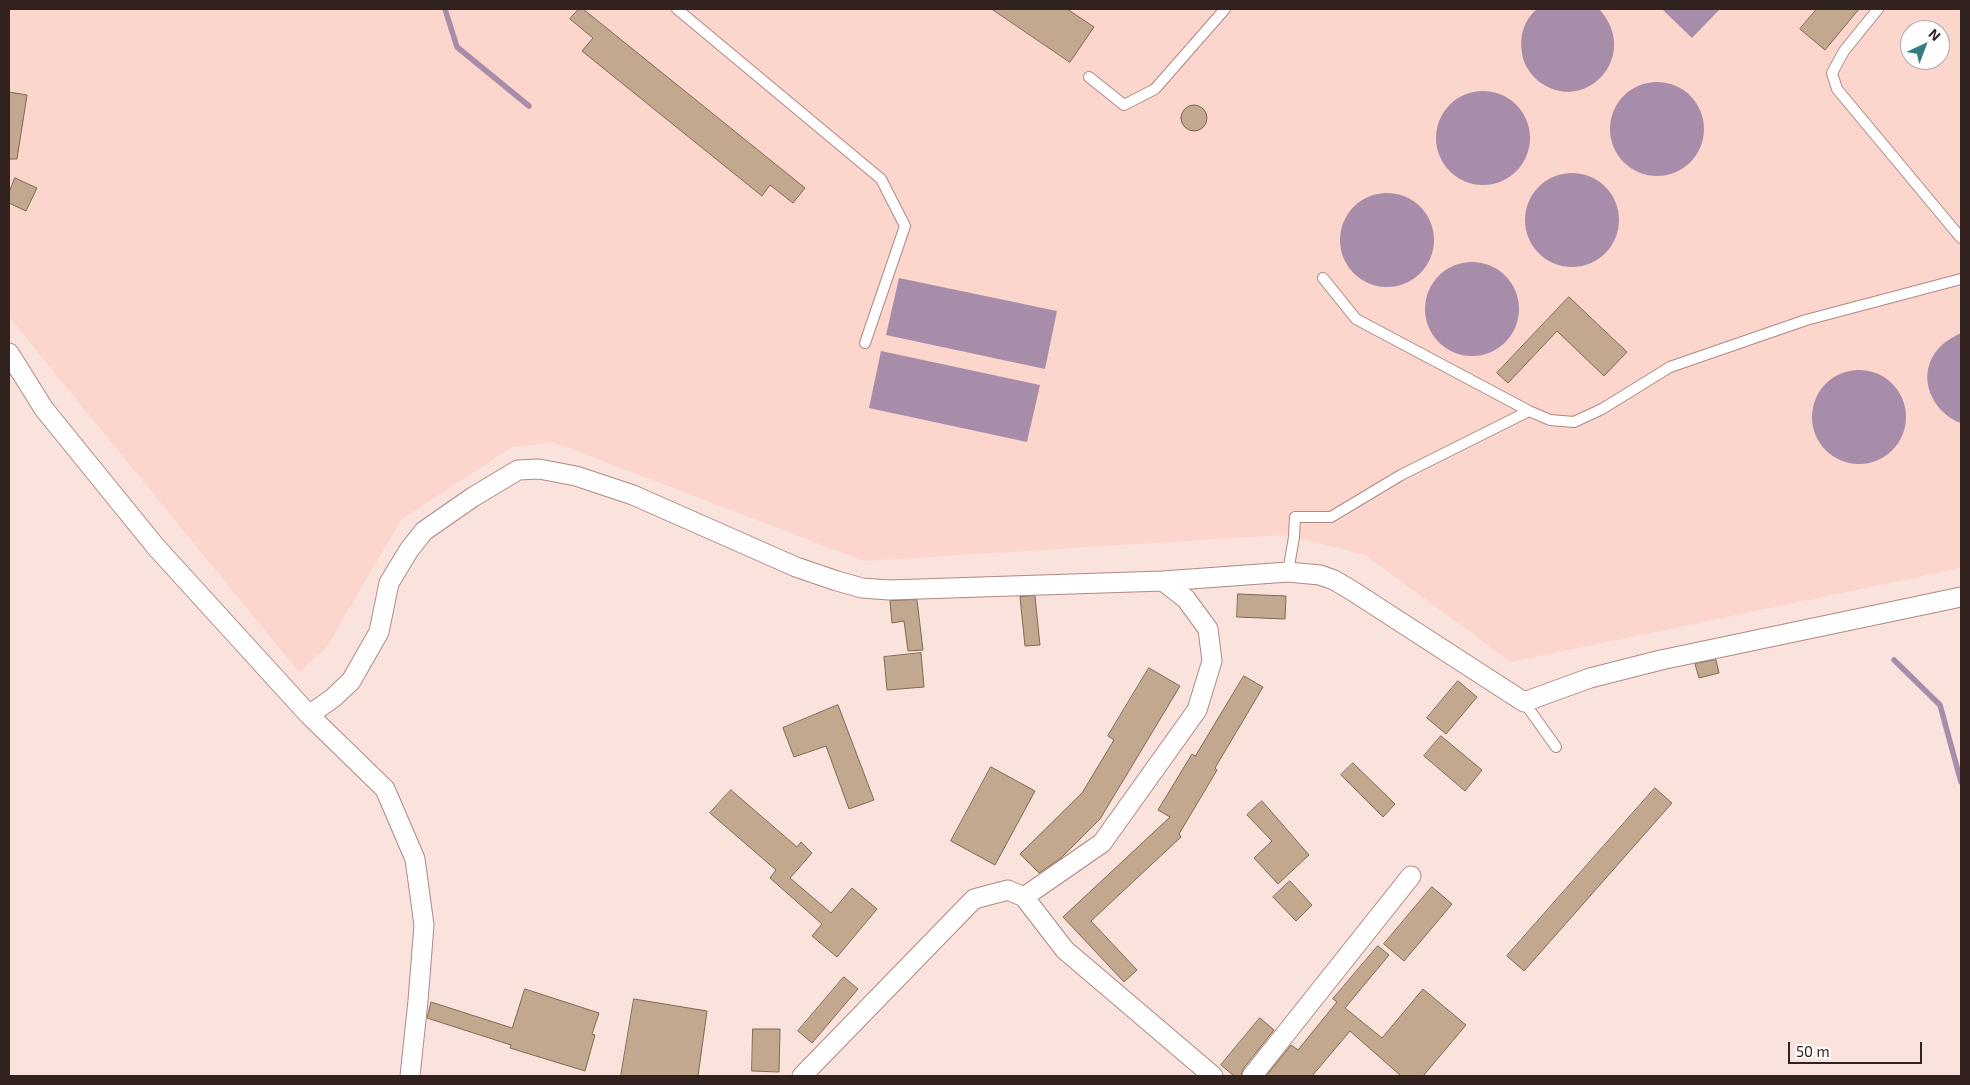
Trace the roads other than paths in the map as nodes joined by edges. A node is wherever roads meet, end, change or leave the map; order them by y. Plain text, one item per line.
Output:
1 (677, 9) edge
2 (1225, 9) edge
3 (1878, 9) edge
4 (1089, 77) dead end
5 (1961, 238) edge
6 (1323, 278) dead end
7 (1961, 279) edge
8 (865, 343) dead end
9 (9, 353) edge
10 (1529, 411) junction
11 (1288, 572) junction
12 (1163, 581) junction
13 (1961, 597) edge
14 (1524, 702) junction
15 (310, 715) junction
16 (1556, 747) dead end
17 (1411, 876) dead end
18 (1024, 897) junction
19 (410, 1076) edge
20 (802, 1076) edge
21 (1213, 1076) edge
22 (1252, 1076) edge

1 - 8 lane
2 - 4 lane
3 - 5 lane
6 - 10 lane
7 - 10 lane
9 - 15 street
10 - 11 lane
11 - 12 street
11 - 14 street
12 - 15 street
12 - 18 street
13 - 14 street
14 - 16 lane
15 - 19 street
17 - 22 street
18 - 20 street
18 - 21 street

